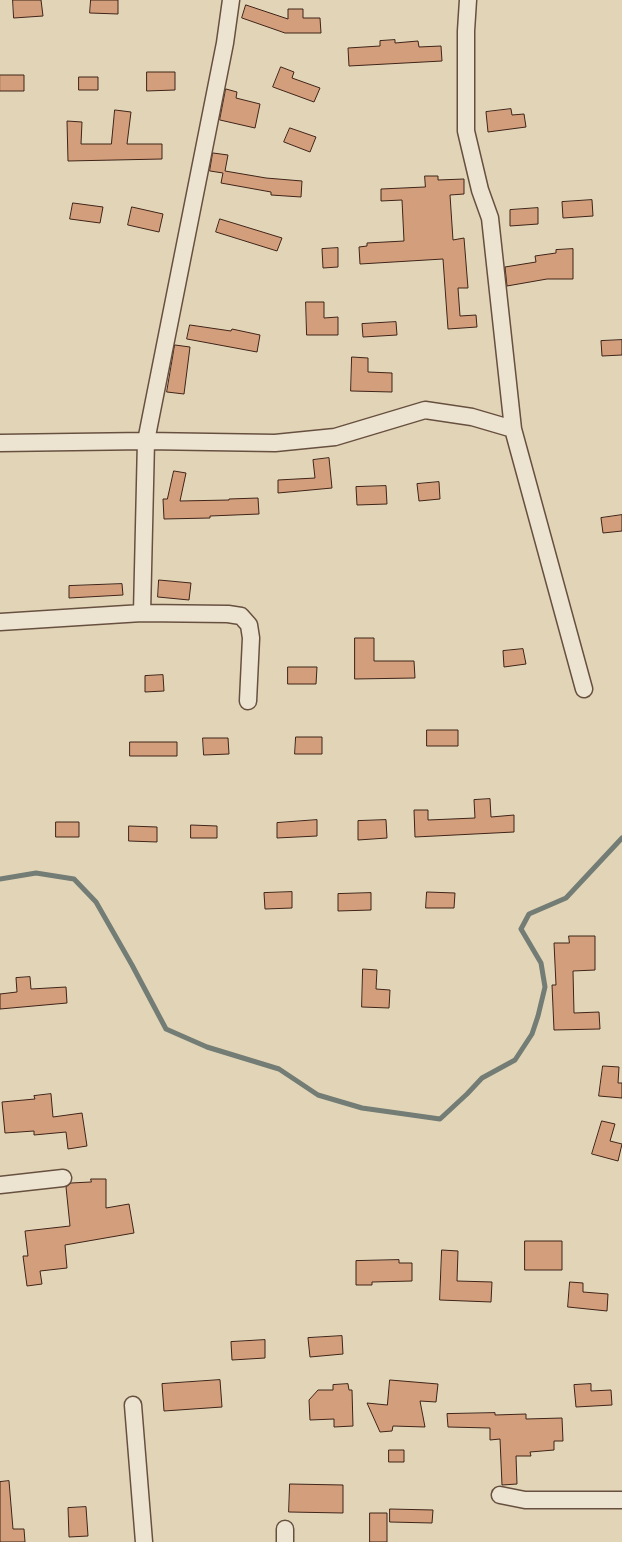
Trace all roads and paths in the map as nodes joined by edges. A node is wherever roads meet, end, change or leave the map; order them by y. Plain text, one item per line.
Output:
1 (231, 0) edge
2 (468, 0) edge
3 (513, 429) junction
4 (146, 441) junction
5 (0, 443) edge
6 (142, 613) junction
7 (0, 622) edge
8 (584, 690) dead end
9 (248, 701) dead end
10 (63, 1178) dead end
11 (0, 1185) edge
12 (133, 1405) dead end
13 (500, 1495) dead end
14 (622, 1500) edge
15 (144, 1542) edge

1 - 4 street
2 - 3 street
3 - 4 street
3 - 8 street
4 - 5 street
4 - 6 street
6 - 7 street
6 - 9 street
10 - 11 street
12 - 15 street
13 - 14 street

